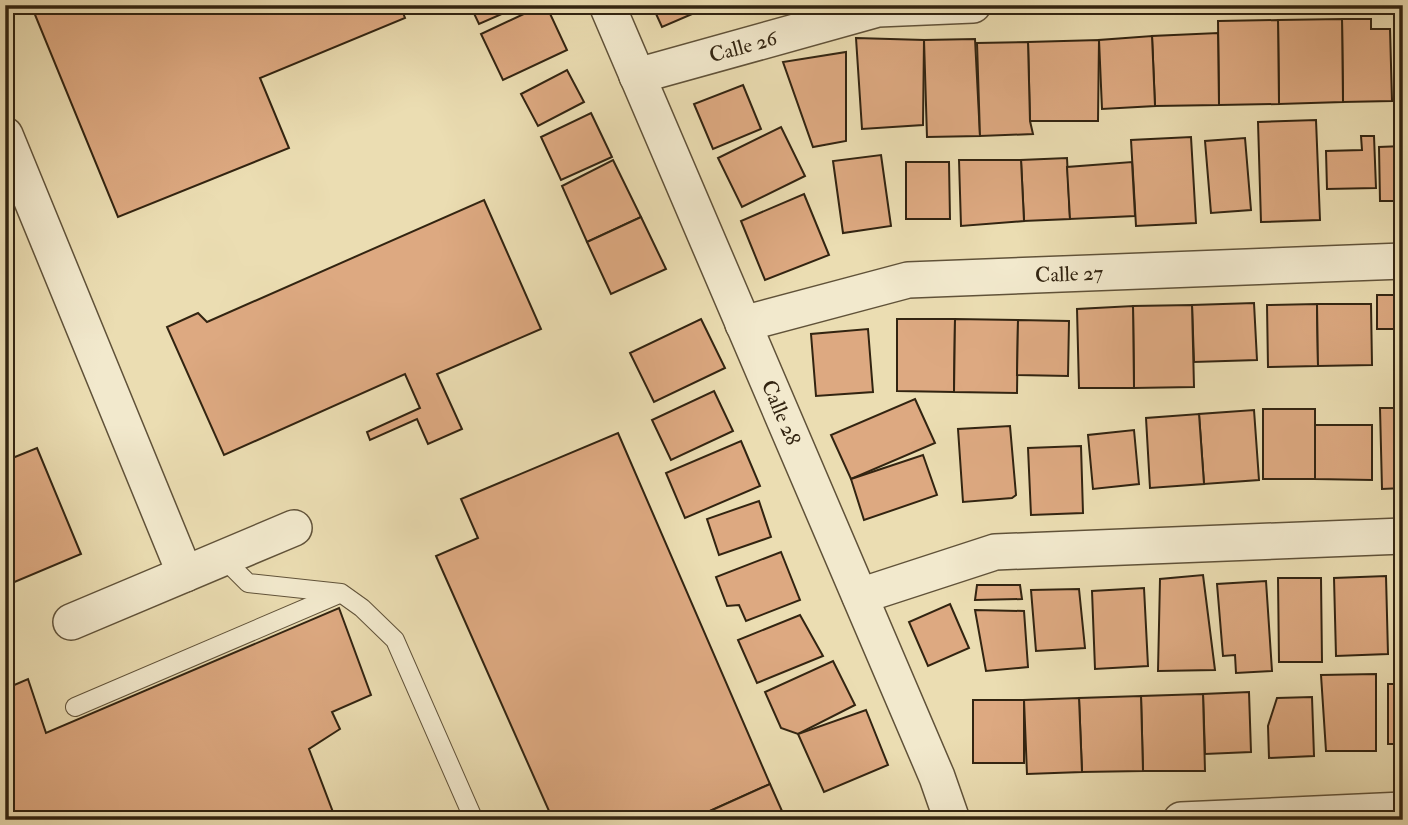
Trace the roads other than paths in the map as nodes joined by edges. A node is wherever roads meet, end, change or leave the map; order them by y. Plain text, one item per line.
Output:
1 (607, 5) edge
2 (973, 5) edge
3 (637, 76) junction
4 (5, 135) edge
5 (1403, 261) edge
6 (743, 324) junction
7 (294, 528) dead end
8 (1403, 536) edge
9 (223, 558) junction
10 (185, 574) junction
11 (341, 593) junction
12 (860, 596) junction
13 (71, 622) dead end
14 (75, 707) dead end
15 (1403, 810) edge
16 (474, 820) edge
17 (952, 820) edge
18 (1181, 820) edge

1 - 3 street, Calle 28
2 - 3 street, Calle 26
3 - 6 street, Calle 28
4 - 10 street
5 - 6 street, Calle 27
6 - 12 street, Calle 28
7 - 9 street
8 - 12 street
9 - 10 street
9 - 11 lane
10 - 13 street
11 - 14 lane
11 - 16 lane
12 - 17 street, Calle 28
15 - 18 street

